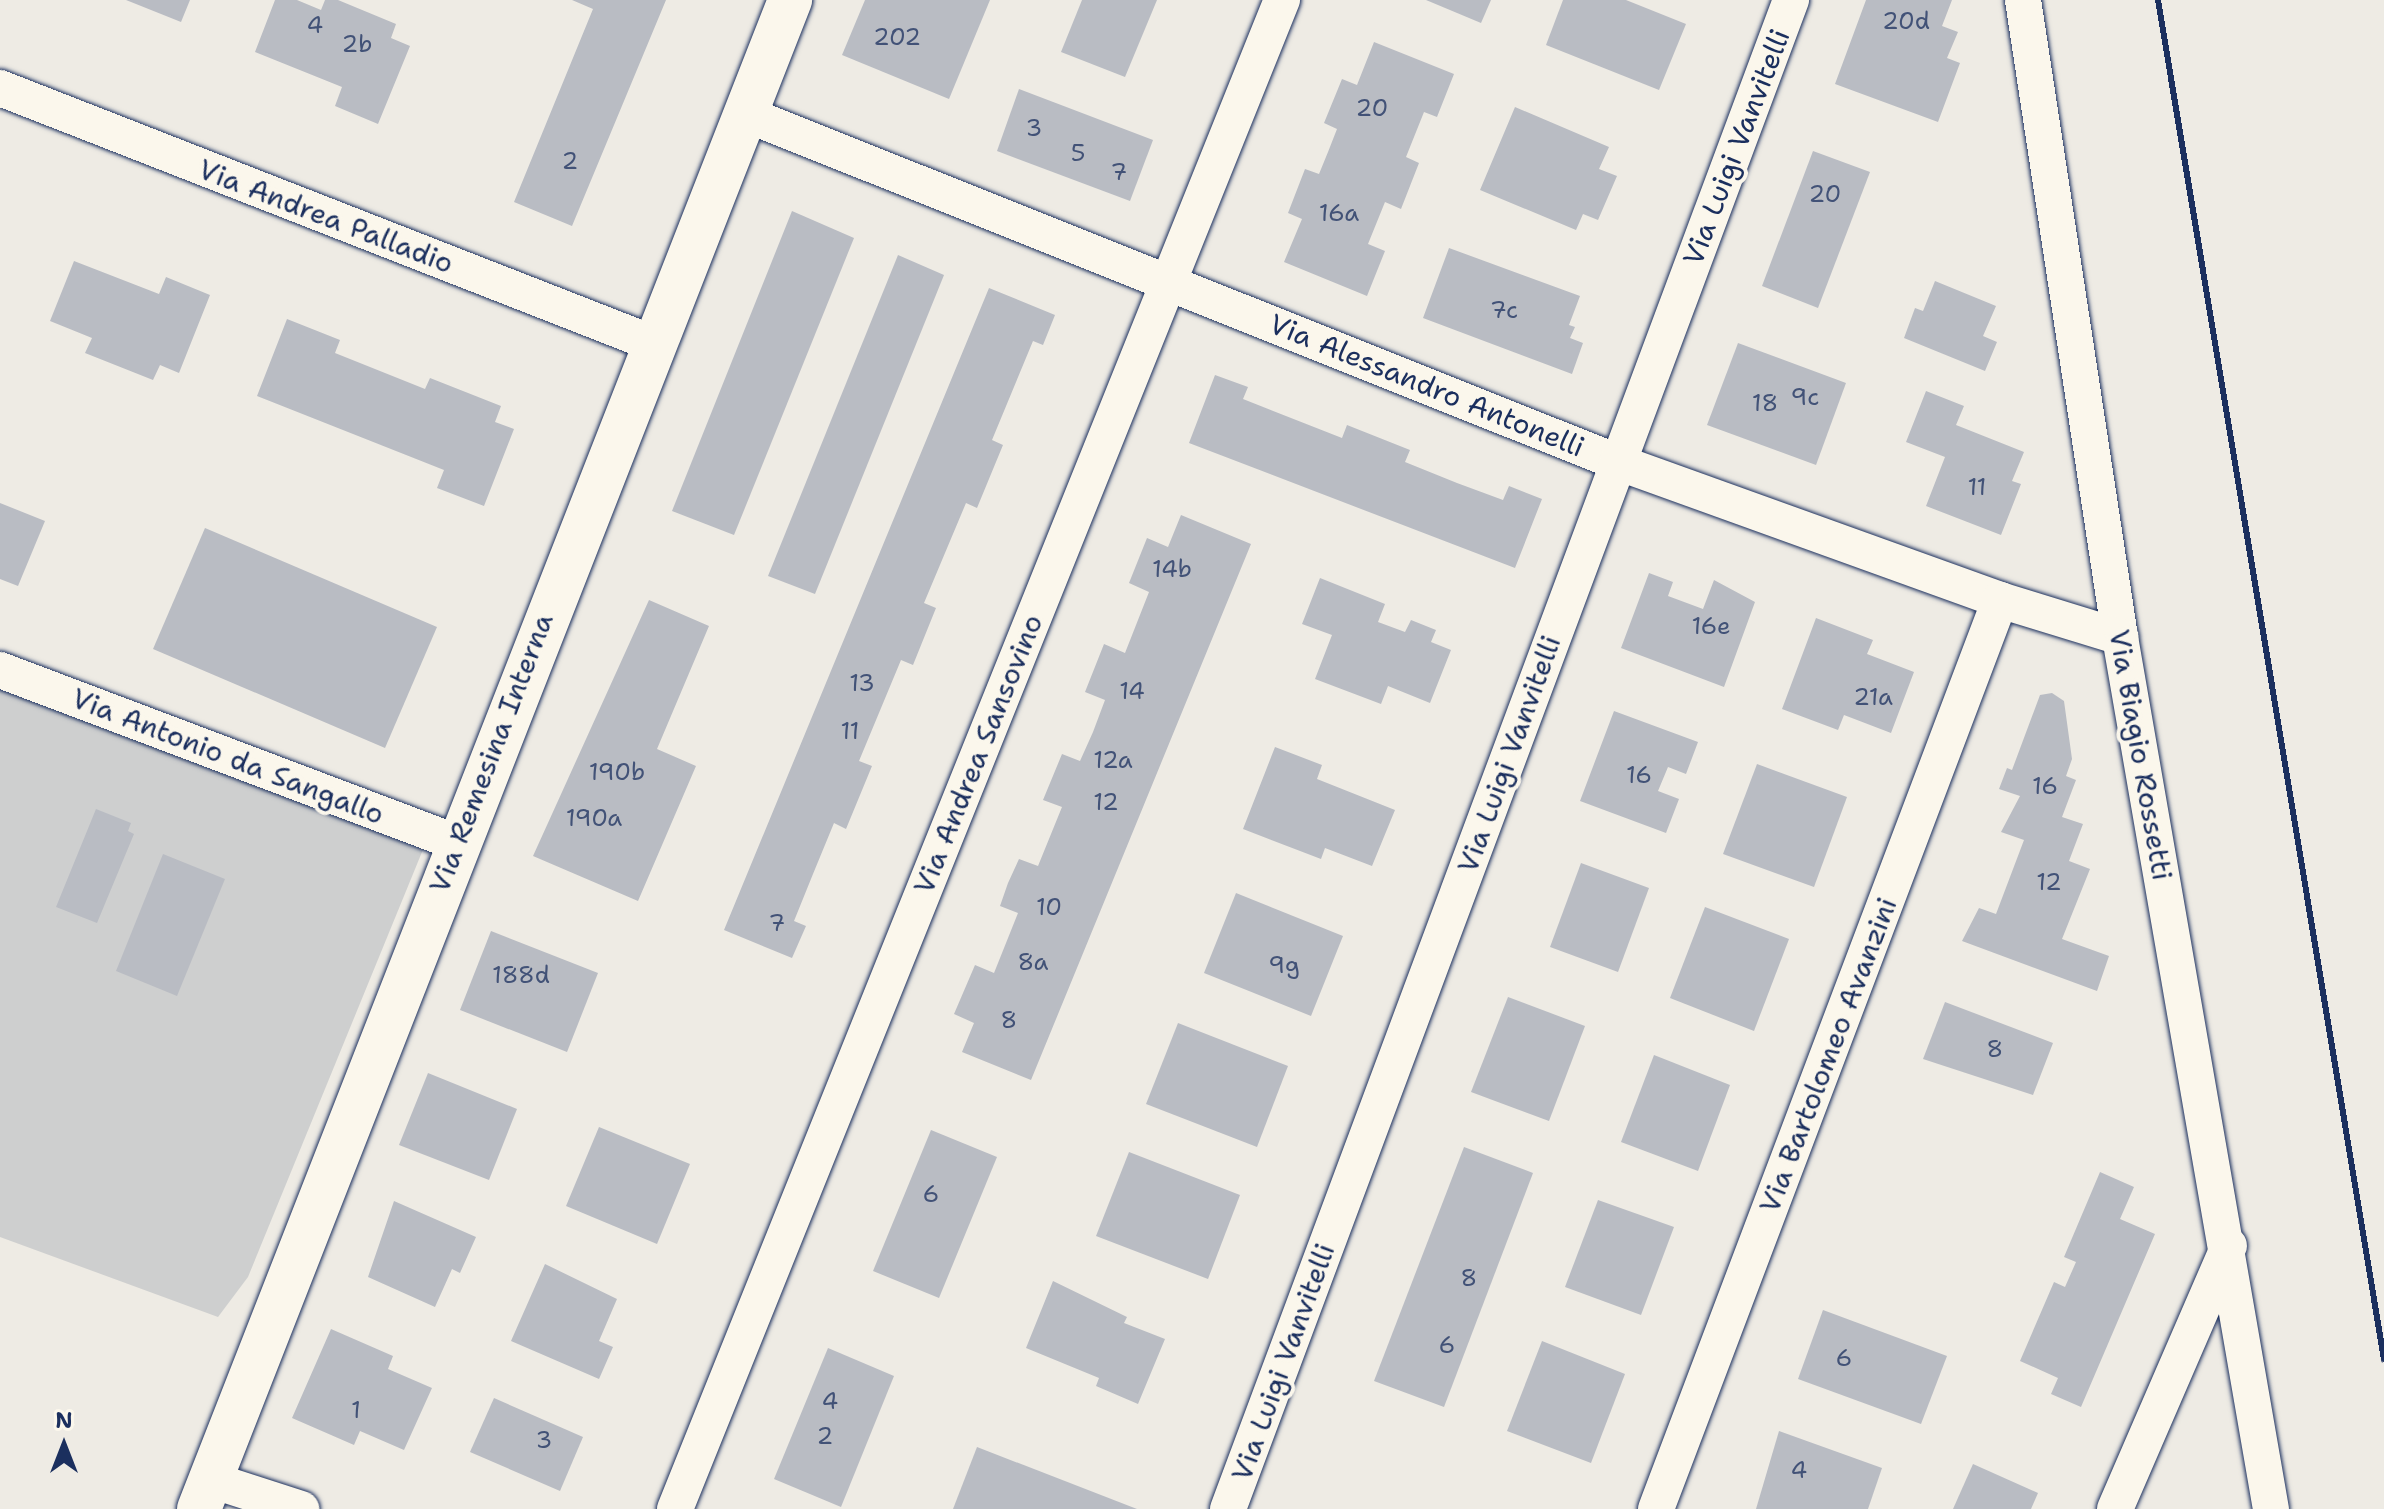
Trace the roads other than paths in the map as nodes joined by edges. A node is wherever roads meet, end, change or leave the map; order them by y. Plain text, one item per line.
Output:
1 (790, 0) edge
2 (1282, 0) edge
3 (1791, 0) edge
4 (2023, 0) edge
5 (0, 88) edge
6 (743, 113) junction
7 (1168, 281) junction
8 (652, 343) junction
9 (1617, 462) junction
10 (2000, 600) junction
11 (2120, 637) junction
12 (0, 670) edge
13 (456, 842) junction
14 (2229, 1246) junction
15 (205, 1494) edge
16 (301, 1509) edge
17 (675, 1509) edge
18 (1228, 1509) edge
19 (1656, 1509) edge
20 (2115, 1509) edge
21 (2271, 1509) edge

1 - 6 street, Via Remesina Interna
2 - 7 street, Via Andrea Sansovino
3 - 9 street, Via Luigi Vanvitelli
4 - 11 street, Via Biagio Rossetti
5 - 8 street, Via Andrea Palladio
6 - 7 street, Via Alessandro Antonelli
6 - 8 street, Via Remesina Interna
7 - 9 street, Via Alessandro Antonelli
7 - 17 street, Via Andrea Sansovino
8 - 13 street, Via Remesina Interna
9 - 10 street, Via Alessandro Antonelli
9 - 18 street, Via Luigi Vanvitelli
10 - 11 street, Via Alessandro Antonelli
10 - 19 street, Via Bartolomeo Avanzini
11 - 14 street, Via Biagio Rossetti
12 - 13 street, Via Antonio da Sangallo
13 - 15 street, Via Remesina Interna
14 - 20 street
14 - 21 street, Via Biagio Rossetti
15 - 16 street

